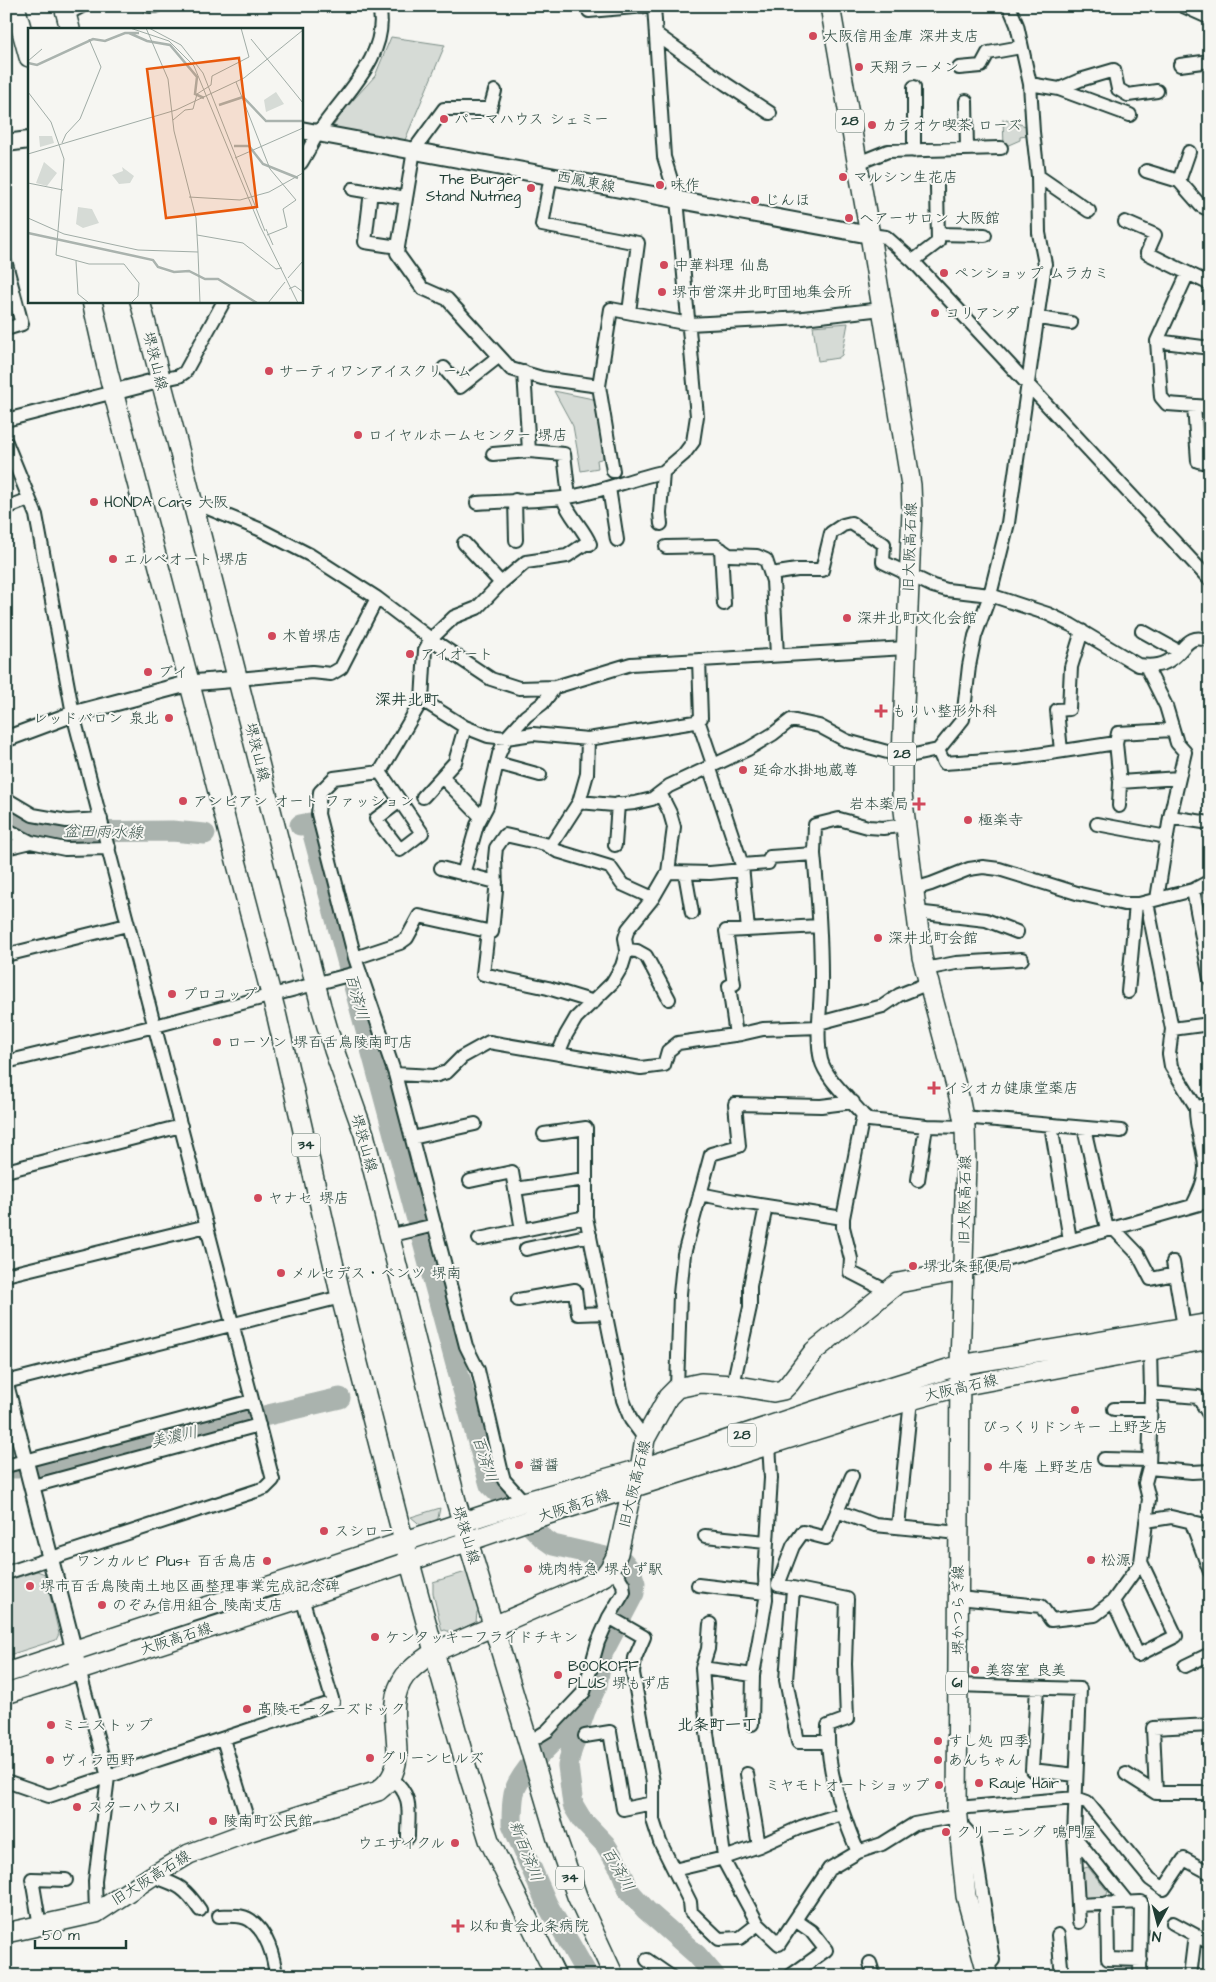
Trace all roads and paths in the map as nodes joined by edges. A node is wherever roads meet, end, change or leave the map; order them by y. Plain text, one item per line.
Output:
1 (15, 6) edge
2 (149, 6) edge
3 (156, 6) edge
4 (379, 6) edge
5 (646, 6) edge
6 (654, 6) edge
7 (830, 6) edge
8 (1010, 6) edge
9 (1183, 6) edge
10 (589, 11) dead end
11 (1210, 18) edge
12 (656, 34) junction
13 (1021, 47) junction
14 (28, 53) edge
15 (1210, 61) edge
16 (1180, 65) dead end
17 (959, 68) dead end
18 (1030, 84) junction
19 (914, 87) dead end
20 (1059, 89) junction
21 (495, 91) dead end
22 (1157, 91) dead end
23 (966, 101) dead end
24 (770, 113) dead end
25 (1130, 115) dead end
26 (302, 130) edge
27 (318, 133) junction
28 (28, 140) edge
29 (6, 143) edge
30 (1001, 148) dead end
31 (967, 149) junction
32 (414, 150) junction
33 (914, 151) junction
34 (1189, 152) dead end
35 (302, 161) edge
36 (858, 163) junction
37 (1146, 171) dead end
38 (551, 176) junction
39 (1038, 176) junction
40 (1178, 182) junction
41 (937, 186) dead end
42 (354, 189) dead end
43 (372, 191) junction
44 (406, 198) junction
45 (678, 199) junction
46 (1210, 210) edge
47 (1088, 211) dead end
48 (1126, 222) dead end
49 (938, 234) junction
50 (870, 235) junction
51 (985, 236) dead end
52 (398, 247) junction
53 (913, 261) junction
54 (6, 264) edge
55 (1188, 273) junction
56 (1210, 284) edge
57 (92, 302) edge
58 (140, 302) edge
59 (223, 302) edge
60 (882, 309) junction
61 (629, 312) junction
62 (1039, 318) junction
63 (1071, 323) dead end
64 (689, 324) junction
65 (6, 329) edge
66 (1157, 342) junction
67 (1210, 348) edge
68 (498, 357) junction
69 (444, 368) dead end
70 (524, 372) junction
71 (160, 380) junction
72 (599, 386) junction
73 (1028, 386) junction
74 (114, 392) junction
75 (1194, 406) junction
76 (1210, 407) edge
77 (6, 420) edge
78 (7, 446) edge
79 (529, 451) junction
80 (493, 454) dead end
81 (1210, 462) edge
82 (613, 471) dead end
83 (663, 472) junction
84 (609, 488) junction
85 (566, 497) junction
86 (29, 499) junction
87 (515, 500) junction
88 (193, 502) junction
89 (477, 503) dead end
90 (6, 508) edge
91 (661, 524) dead end
92 (516, 540) dead end
93 (617, 540) dead end
94 (464, 543) dead end
95 (666, 547) dead end
96 (721, 549) junction
97 (909, 573) junction
98 (770, 574) junction
99 (1210, 580) edge
100 (501, 583) junction
101 (990, 594) junction
102 (377, 598) junction
103 (724, 604) dead end
104 (1082, 631) junction
105 (1142, 631) dead end
106 (431, 640) junction
107 (1210, 642) edge
108 (906, 648) junction
109 (1178, 652) junction
110 (777, 654) junction
111 (699, 660) junction
112 (1146, 666) junction
113 (238, 679) junction
114 (190, 683) junction
115 (555, 687) junction
116 (422, 700) junction
117 (73, 714) junction
118 (698, 720) junction
119 (465, 727) junction
120 (1173, 730) junction
121 (506, 738) junction
122 (588, 739) junction
123 (6, 740) edge
124 (1116, 743) junction
125 (938, 750) junction
126 (1060, 751) junction
127 (902, 756) junction
128 (497, 763) junction
129 (711, 765) junction
130 (380, 772) junction
131 (540, 776) dead end
132 (442, 777) junction
133 (1179, 778) junction
134 (1120, 782) junction
135 (660, 793) junction
136 (423, 797) dead end
137 (6, 799) edge
138 (400, 801) dead end
139 (579, 802) junction
140 (618, 804) junction
141 (1119, 806) dead end
142 (481, 817) junction
143 (1170, 817) junction
144 (102, 822) junction
145 (1210, 823) edge
146 (1096, 824) dead end
147 (906, 826) junction
148 (6, 829) edge
149 (1167, 837) junction
150 (30, 842) junction
151 (615, 845) dead end
152 (108, 846) junction
153 (550, 847) junction
154 (6, 848) edge
155 (814, 854) junction
156 (742, 867) junction
157 (441, 868) dead end
158 (668, 872) junction
159 (685, 873) junction
160 (463, 874) junction
161 (1210, 881) edge
162 (496, 882) junction
163 (914, 888) junction
164 (1193, 890) junction
165 (653, 898) junction
166 (1146, 902) junction
167 (916, 912) junction
168 (692, 913) dead end
169 (127, 925) junction
170 (818, 926) junction
171 (748, 930) junction
172 (488, 931) junction
173 (1017, 932) dead end
174 (627, 950) junction
175 (6, 955) edge
176 (355, 958) junction
177 (1022, 959) dead end
178 (357, 973) junction
179 (927, 976) junction
180 (1210, 979) edge
181 (316, 984) junction
182 (1128, 992) dead end
183 (271, 996) junction
184 (668, 999) dead end
185 (594, 1002) junction
186 (1210, 1024) edge
187 (819, 1025) junction
188 (154, 1026) junction
189 (1172, 1029) junction
190 (736, 1035) junction
191 (558, 1054) junction
192 (6, 1062) edge
193 (395, 1074) junction
194 (853, 1102) junction
195 (1210, 1105) edge
196 (1196, 1107) junction
197 (862, 1115) junction
198 (964, 1122) junction
199 (475, 1124) dead end
200 (1051, 1125) junction
201 (181, 1126) junction
202 (926, 1126) junction
203 (1084, 1128) junction
204 (1122, 1131) dead end
205 (544, 1134) dead end
206 (412, 1138) junction
207 (6, 1171) edge
208 (585, 1178) junction
209 (918, 1180) dead end
210 (470, 1181) dead end
211 (515, 1189) junction
212 (700, 1194) junction
213 (1210, 1201) edge
214 (1194, 1205) junction
215 (766, 1206) junction
216 (586, 1217) junction
217 (843, 1218) junction
218 (207, 1226) junction
219 (432, 1226) junction
220 (1110, 1228) junction
221 (522, 1230) junction
222 (590, 1234) junction
223 (388, 1236) junction
224 (479, 1239) dead end
225 (1070, 1240) junction
226 (526, 1249) dead end
227 (963, 1271) junction
228 (6, 1275) edge
229 (886, 1292) junction
230 (342, 1297) junction
231 (518, 1300) dead end
232 (606, 1313) junction
233 (232, 1325) junction
234 (1184, 1327) junction
235 (1208, 1339) edge
236 (1150, 1350) junction
237 (960, 1365) junction
238 (6, 1384) edge
239 (732, 1386) junction
240 (961, 1386) junction
241 (677, 1388) junction
242 (1151, 1393) junction
243 (911, 1400) junction
244 (253, 1404) junction
245 (1114, 1409) dead end
246 (1151, 1409) junction
247 (1210, 1416) edge
248 (258, 1424) junction
249 (645, 1439) junction
250 (769, 1444) junction
251 (1104, 1459) dead end
252 (26, 1460) junction
253 (1149, 1464) junction
254 (6, 1466) edge
255 (640, 1469) junction
256 (1210, 1470) edge
257 (852, 1476) dead end
258 (33, 1486) junction
259 (633, 1488) junction
260 (516, 1505) junction
261 (837, 1510) junction
262 (1146, 1521) junction
263 (462, 1522) junction
264 (1191, 1522) junction
265 (1210, 1526) edge
266 (898, 1527) junction
267 (958, 1533) junction
268 (705, 1536) dead end
269 (405, 1542) junction
270 (468, 1542) junction
271 (766, 1542) junction
272 (51, 1558) junction
273 (410, 1562) junction
274 (1140, 1562) junction
275 (612, 1564) junction
276 (1210, 1572) edge
277 (6, 1573) edge
278 (698, 1585) dead end
279 (793, 1589) junction
280 (766, 1593) junction
281 (302, 1598) junction
282 (958, 1598) junction
283 (1113, 1601) junction
284 (609, 1617) junction
285 (710, 1624) dead end
286 (493, 1626) junction
287 (74, 1650) junction
288 (434, 1652) junction
289 (1210, 1654) edge
290 (1185, 1666) dead end
291 (702, 1668) junction
292 (79, 1670) junction
293 (6, 1673) edge
294 (753, 1675) junction
295 (957, 1685) junction
296 (1037, 1688) junction
297 (6, 1694) edge
298 (752, 1724) dead end
299 (1210, 1725) edge
300 (585, 1736) dead end
301 (223, 1739) junction
302 (827, 1742) junction
303 (530, 1747) junction
304 (747, 1774) dead end
305 (1126, 1774) dead end
306 (1076, 1776) junction
307 (108, 1777) junction
308 (391, 1778) junction
309 (6, 1781) edge
310 (1156, 1793) junction
311 (1210, 1793) edge
312 (1076, 1798) junction
313 (653, 1803) junction
314 (842, 1814) junction
315 (957, 1815) junction
316 (251, 1831) junction
317 (1074, 1836) junction
318 (408, 1837) dead end
319 (759, 1846) junction
320 (858, 1852) junction
321 (724, 1858) junction
322 (674, 1870) junction
323 (1210, 1873) edge
324 (152, 1876) junction
325 (66, 1880) dead end
326 (1127, 1902) junction
327 (1107, 1903) junction
328 (1078, 1905) junction
329 (200, 1910) dead end
330 (96, 1913) junction
331 (219, 1916) dead end
332 (795, 1920) junction
333 (1079, 1922) dead end
334 (1173, 1923) dead end
335 (758, 1924) junction
336 (40, 1926) junction
337 (6, 1933) edge
338 (1058, 1935) dead end
339 (1195, 1935) junction
340 (1210, 1943) edge
341 (647, 1960) dead end
342 (1141, 1960) junction
343 (870, 1963) dead end
344 (987, 1972) edge
345 (276, 1976) edge
346 (556, 1976) edge
347 (614, 1976) edge
348 (670, 1976) edge
349 (790, 1976) edge
350 (874, 1976) edge
351 (1062, 1976) edge
352 (1140, 1976) edge
353 (1190, 1976) edge

1 - 14 main road
2 - 3 street
4 - 27 street
5 - 10 street
6 - 12 street
7 - 36 main road, 旧大阪高石線 / 28
8 - 13 street
9 - 11 street
12 - 24 street
12 - 45 street
13 - 17 street
13 - 18 street
15 - 16 street
18 - 20 street
18 - 39 street
19 - 33 street
20 - 22 street
20 - 25 street
21 - 32 street
23 - 31 street
26 - 27 main road, 西鳳東線
27 - 32 main road, 西鳳東線
27 - 35 street
28 - 29 main road
30 - 31 street
31 - 33 street
32 - 38 main road, 西鳳東線
32 - 44 street
33 - 36 street
34 - 40 street
36 - 50 main road, 旧大阪高石線 / 28
37 - 40 street
38 - 45 main road, 西鳳東線
38 - 61 street
39 - 47 street
39 - 62 street
40 - 46 street
41 - 49 street
42 - 43 street
43 - 44 street
43 - 52 street
44 - 52 street
45 - 50 main road, 西鳳東線
45 - 64 street
48 - 55 street
49 - 51 street
49 - 53 street
50 - 53 street
50 - 60 main road, 旧大阪高石線 / 28
52 - 68 street
53 - 73 street
54 - 65 street
55 - 56 street
55 - 66 street
57 - 74 main road, 34
58 - 71 main road, 堺狭山線 / 34
59 - 71 street
60 - 64 street
60 - 97 main road, 旧大阪高石線 / 28
61 - 64 street
61 - 72 street
62 - 63 street
62 - 73 street
64 - 83 street
66 - 67 street
66 - 75 street
68 - 69 street
68 - 70 street
70 - 72 street
70 - 79 street
71 - 74 street
71 - 88 main road, 堺狭山線 / 34
72 - 82 street
73 - 99 street
73 - 101 street
74 - 77 street
74 - 114 main road, 34
75 - 76 street
75 - 81 street
78 - 86 street
79 - 80 street
79 - 85 street
83 - 84 street
83 - 91 street
84 - 85 street
84 - 93 street
85 - 87 street
85 - 100 street
86 - 90 street
86 - 117 street
87 - 89 street
87 - 92 street
88 - 102 street
88 - 113 main road, 堺狭山線 / 34
94 - 100 street
95 - 96 street
96 - 98 street
96 - 103 street
97 - 98 street
97 - 101 street
97 - 108 main road, 旧大阪高石線 / 28
98 - 110 street
100 - 106 street
101 - 104 street
101 - 125 street
102 - 106 street
102 - 113 street
104 - 112 street
104 - 126 street
105 - 109 street
106 - 115 street
106 - 116 street
107 - 109 street
108 - 110 street
108 - 127 main road, 旧大阪高石線 / 28
109 - 112 street
110 - 111 street
111 - 115 street
111 - 118 street
112 - 120 street
113 - 114 street
113 - 181 main road, 堺狭山線 / 34
114 - 117 street
114 - 183 main road, 34
115 - 121 street
116 - 119 street
116 - 130 street
117 - 123 street
117 - 144 street
118 - 122 street
118 - 129 street
119 - 121 street
119 - 132 street
120 - 124 street
120 - 133 street
121 - 122 street
121 - 128 street
122 - 139 street
124 - 126 street
124 - 134 street
125 - 126 street
125 - 127 street
127 - 129 street
127 - 147 main road, 旧大阪高石線 / 28
128 - 131 street
128 - 142 street
129 - 135 street
129 - 156 street
130 - 138 street
130 - 176 street
132 - 136 street
132 - 142 street
133 - 134 street
133 - 143 street
134 - 141 street
135 - 140 street
135 - 158 street
137 - 144 street
139 - 140 street
139 - 153 street
140 - 151 street
142 - 160 street
143 - 145 street
143 - 149 street
144 - 152 street
146 - 149 street
147 - 155 street
147 - 163 main road, 旧大阪高石線 / 28
148 - 150 street
149 - 166 street
150 - 152 street
150 - 154 street
152 - 169 street
153 - 162 street
153 - 165 street
155 - 156 street
155 - 170 street
156 - 159 street
156 - 171 street
157 - 160 street
158 - 159 street
158 - 165 street
159 - 168 street
160 - 162 street
161 - 164 street
162 - 172 street
163 - 166 street
163 - 167 main road, 旧大阪高石線 / 28
164 - 166 street
164 - 180 street
165 - 174 street
166 - 182 street
166 - 189 street
167 - 173 street
167 - 179 main road, 旧大阪高石線 / 28
169 - 175 street
169 - 188 street
170 - 171 street
170 - 187 street
171 - 190 street
172 - 176 street
172 - 185 street
174 - 184 street
174 - 185 street
176 - 178 street
177 - 179 street
178 - 181 street
178 - 193 street
179 - 187 street
179 - 198 main road, 旧大阪高石線 / 28
181 - 183 street
181 - 223 main road, 堺狭山線 / 34
183 - 188 street
183 - 230 main road, 34
185 - 191 street
186 - 189 street
187 - 190 street
187 - 194 street
188 - 192 street
188 - 201 street
189 - 196 street
190 - 191 street
191 - 193 street
193 - 206 street
194 - 197 street
194 - 212 street
195 - 196 street
196 - 214 street
197 - 202 street
197 - 217 street
198 - 200 street
198 - 202 street
198 - 227 main road, 旧大阪高石線 / 28
199 - 206 street
200 - 203 street
200 - 225 street
201 - 207 street
201 - 218 street
202 - 209 street
203 - 204 street
203 - 220 street
205 - 208 street
206 - 219 street
208 - 211 street
208 - 216 street
210 - 211 street
211 - 221 street
212 - 215 street
212 - 241 street
213 - 214 street
214 - 220 street
215 - 217 street
215 - 239 street
216 - 221 street
216 - 222 street
217 - 229 street
218 - 228 street
218 - 233 street
219 - 223 street
219 - 260 street
220 - 225 street
220 - 234 street
221 - 224 street
222 - 226 street
222 - 232 street
223 - 263 main road, 堺狭山線 / 34
225 - 227 street
227 - 229 main road
227 - 237 main road, 堺かつらぎ線 / 61
229 - 239 main road
230 - 233 street
230 - 269 main road, 34
231 - 232 street
232 - 249 street
233 - 238 street
233 - 244 street
234 - 235 main road, 大阪高石線 / 28
234 - 237 main road, 大阪高石線 / 28
235 - 236 main road, 大阪高石線 / 28
236 - 240 main road, 大阪高石線 / 28
236 - 242 street
237 - 240 main road, 堺かつらぎ線 / 61
237 - 255 main road, 大阪高石線 / 28
238 - 252 street
239 - 241 main road
240 - 243 main road, 大阪高石線 / 28
240 - 267 main road, 堺かつらぎ線 / 61
241 - 249 main road, 旧大阪高石線
242 - 246 street
242 - 247 street
243 - 250 main road, 大阪高石線 / 28
243 - 266 street
244 - 248 street
244 - 252 street
245 - 246 street
246 - 253 street
248 - 258 street
248 - 272 street
249 - 255 main road, 旧大阪高石線
250 - 259 main road, 大阪高石線 / 28
250 - 271 street
251 - 253 street
252 - 254 street
252 - 258 street
253 - 256 street
253 - 262 street
255 - 259 main road, 旧大阪高石線
255 - 260 main road, 大阪高石線 / 28
257 - 261 street
258 - 272 street
259 - 270 main road, 大阪高石線 / 28
259 - 275 main road, 旧大阪高石線
260 - 263 main road, 大阪高石線 / 28
261 - 266 street
261 - 279 street
262 - 264 street
262 - 274 street
263 - 269 main road, 大阪高石線 / 28
263 - 270 main road, 堺狭山線 / 34
264 - 265 street
264 - 276 street
266 - 267 street
267 - 282 main road, 堺かつらぎ線 / 61
268 - 271 street
269 - 273 main road, 34
269 - 287 main road, 大阪高石線 / 28
270 - 273 main road, 大阪高石線 / 28
270 - 286 main road, 堺狭山線 / 34
271 - 280 street
272 - 277 street
272 - 287 street
273 - 281 main road, 大阪高石線 / 28
273 - 288 main road, 34
274 - 283 street
274 - 283 street
275 - 284 street
275 - 286 main road
278 - 280 street
279 - 302 street
279 - 302 street
280 - 294 street
281 - 292 main road, 大阪高石線 / 28
281 - 301 street
282 - 283 street
282 - 295 main road, 堺かつらぎ線 / 61
284 - 303 street
284 - 313 street
285 - 291 street
286 - 288 main road
286 - 303 main road, 堺狭山線 / 34
287 - 292 street
287 - 293 main road, 大阪高石線 / 28
288 - 308 main road
288 - 346 main road, 34
289 - 290 street
291 - 294 street
291 - 321 street
292 - 297 main road, 大阪高石線 / 28
292 - 307 street
294 - 298 street
295 - 296 street
295 - 315 main road, 堺かつらぎ線 / 61
296 - 306 street
296 - 306 street
299 - 310 street
300 - 313 street
301 - 307 street
301 - 316 street
302 - 314 street
303 - 347 main road, 堺狭山線 / 34
304 - 319 street
305 - 310 street
306 - 312 street
307 - 309 street
307 - 330 street
308 - 316 main road, 旧大阪高石線
308 - 318 street
310 - 311 street
312 - 315 street
312 - 317 street
312 - 323 street
313 - 322 street
314 - 319 street
314 - 320 street
315 - 320 street
315 - 344 main road, 堺かつらぎ線 / 61
316 - 324 main road, 旧大阪高石線
317 - 326 street
317 - 328 street
319 - 321 street
320 - 332 street
321 - 322 street
321 - 335 street
322 - 335 street
324 - 329 street
324 - 330 main road, 旧大阪高石線
325 - 336 street
326 - 327 street
326 - 342 street
327 - 328 street
327 - 342 street
328 - 333 street
330 - 336 main road, 旧大阪高石線
331 - 345 street
332 - 335 street
332 - 349 street
334 - 339 street
336 - 337 main road, 旧大阪高石線
338 - 351 street
339 - 340 street
339 - 353 street
341 - 348 street
342 - 352 street
343 - 350 street

